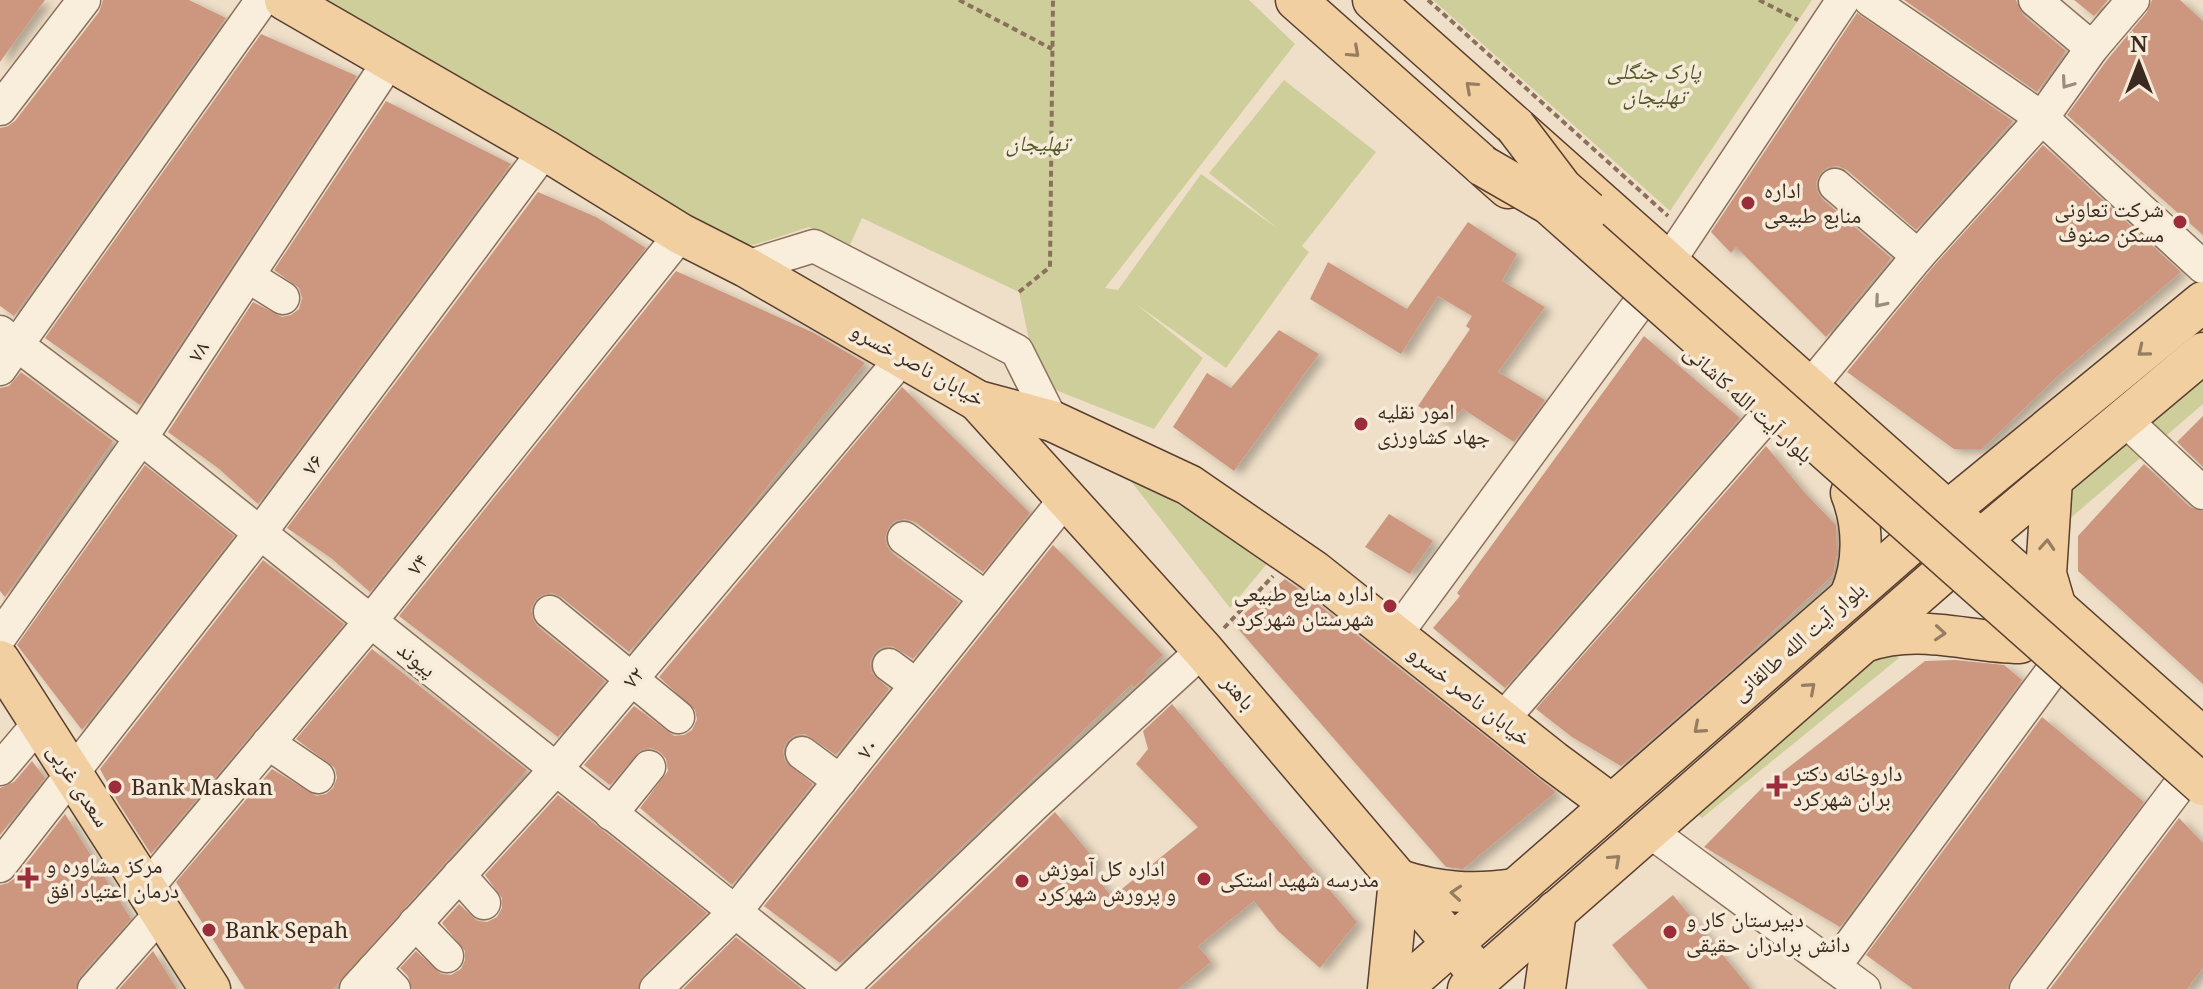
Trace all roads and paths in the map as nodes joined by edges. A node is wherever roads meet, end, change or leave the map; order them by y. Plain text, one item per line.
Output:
1 (84, 0) edge
2 (262, 0) edge
3 (285, 0) edge
4 (959, 0) edge
5 (1053, 0) edge
6 (1296, 0) edge
7 (1373, 0) edge
8 (1428, 0) edge
9 (1759, 0) edge
10 (1843, 0) edge
11 (1870, 0) edge
12 (2035, 0) edge
13 (2133, 0) edge
14 (1821, 32) junction
15 (2092, 48) junction
16 (1052, 49) junction
17 (390, 60) junction
18 (0, 109) edge
19 (2042, 118) junction
20 (1515, 126) junction
21 (545, 150) junction
22 (1483, 166) junction
23 (1835, 185) dead end
24 (681, 234) junction
25 (1677, 249) junction
26 (1918, 256) junction
27 (746, 267) junction
28 (2203, 267) edge
29 (248, 276) junction
30 (1019, 292) dead end
31 (283, 298) dead end
32 (2203, 302) edge
33 (1639, 304) junction
34 (6, 348) edge
35 (2203, 353) edge
36 (903, 357) junction
37 (1808, 389) junction
38 (978, 401) junction
39 (1766, 417) junction
40 (2061, 419) junction
41 (2124, 419) junction
42 (1052, 421) junction
43 (141, 438) junction
44 (2088, 450) junction
45 (1885, 455) junction
46 (2012, 459) junction
47 (2052, 480) junction
48 (1851, 493) junction
49 (2203, 493) edge
50 (1067, 497) junction
51 (1948, 511) junction
52 (260, 533) junction
53 (904, 538) dead end
54 (1980, 540) junction
55 (1910, 545) junction
56 (1292, 556) junction
57 (1942, 574) junction
58 (1850, 596) junction
59 (986, 598) junction
60 (2056, 608) junction
61 (550, 612) dead end
62 (370, 622) junction
63 (1395, 636) junction
64 (0, 637) edge
65 (1864, 642) junction
66 (2020, 643) junction
67 (1203, 650) junction
68 (0, 661) edge
69 (889, 665) dead end
70 (2052, 671) junction
71 (632, 678) junction
72 (916, 685) junction
73 (678, 717) dead end
74 (1502, 720) junction
75 (39, 723) junction
76 (2203, 738) edge
77 (268, 743) junction
78 (802, 753) dead end
79 (649, 767) dead end
80 (0, 769) edge
81 (555, 770) junction
82 (72, 774) junction
83 (318, 777) dead end
84 (840, 781) junction
85 (2197, 783) edge
86 (1611, 804) junction
87 (611, 814) junction
88 (1648, 830) junction
89 (0, 866) edge
90 (459, 875) junction
91 (1399, 880) junction
92 (1515, 889) junction
93 (153, 901) junction
94 (484, 903) dead end
95 (1556, 911) junction
96 (734, 913) junction
97 (415, 923) junction
98 (1453, 944) junction
99 (447, 956) dead end
100 (1834, 967) junction
101 (374, 982) edge
102 (1481, 985) edge
103 (94, 989) edge
104 (210, 989) edge
105 (656, 989) edge
106 (832, 989) edge
107 (841, 989) edge
108 (1388, 989) edge
109 (1401, 989) edge
110 (1545, 989) edge
111 (1864, 989) edge
112 (2026, 989) edge

1 - 18 street
2 - 34 street
3 - 17 main road, خیابان ناصر خسرو
4 - 16 path
5 - 16 path
6 -> 22 main road, بلوار آیت الله کاشانی
20 -> 7 main road
8 - 25 path
9 - 14 path
10 - 14 street
11 - 19 street
12 - 15 street
13 - 15 street
14 - 25 street
15 -> 19 street
16 - 30 path
17 - 21 main road, خیابان ناصر خسرو
17 - 29 street, ۷۸
19 - 26 street
19 - 28 street
20 - 25 main road
20 - 85 main road, bridge
21 - 24 main road, خیابان ناصر خسرو
21 - 52 street, ۷۶
22 - 33 main road, بلوار آیت الله کاشانی
22 - 85 main road, bridge
23 - 26 street
24 - 27 main road, خیابان ناصر خسرو
24 - 62 street, ۷۴
25 - 37 main road
26 -> 37 street
27 - 36 main road, خیابان ناصر خسرو
27 - 42 street
29 - 31 street
29 - 43 street, ۷۸
32 -> 40 main road, بلوار آیت الله طالقانی
33 - 39 main road, بلوار آیت الله کاشانی
33 - 63 street
34 - 43 street, پیوند
35 - 41 main road, بلوار آیت الله طالقانی
36 - 38 main road, خیابان ناصر خسرو
36 - 71 street, ۷۲
37 - 45 main road
38 - 42 main road, خیابان ناصر خسرو
38 - 50 main road, باهنر
39 - 48 main road, بلوار آیت الله کاشانی
39 - 74 street
40 - 44 main road
40 - 46 main road, بلوار آیت الله طالقانی
41 - 44 main road, بلوار آیت الله طالقانی
41 - 49 street
42 - 56 main road, خیابان ناصر خسرو
43 - 52 street, پیوند
43 - 64 street, ۷۸
44 - 47 main road, بلوار آیت الله طالقانی
45 - 46 main road
45 - 51 main road
46 - 51 main road, بلوار آیت الله طالقانی
47 - 54 main road, بلوار آیت الله طالقانی
60 -> 47 main road
48 - 55 main road, بلوار آیت الله کاشانی
48 - 58 main road
50 - 59 street, ۷۰
50 - 67 main road, باهنر
51 - 54 main road
51 - 55 main road, بلوار آیت الله طالقانی
52 - 62 street, پیوند
52 - 82 street, ۷۶
53 - 59 street
54 - 57 main road, بلوار آیت الله طالقانی
54 - 60 main road
55 - 57 main road, بلوار آیت الله کاشانی
55 - 58 main road, بلوار آیت الله طالقانی
56 - 63 main road, خیابان ناصر خسرو
56 - 67 path
57 - 65 main road, بلوار آیت الله طالقانی
57 - 66 main road, بلوار آیت الله کاشانی
58 -> 86 main road, بلوار آیت الله طالقانی
59 - 72 street, ۷۰
60 - 76 main road
61 - 71 street
62 - 77 street, ۷۴
62 - 81 street, پیوند
63 - 74 main road, خیابان ناصر خسرو
65 -> 66 main road
88 -> 65 main road, بلوار آیت الله طالقانی
66 - 70 main road, بلوار آیت الله کاشانی
67 - 91 main road, باهنر
67 - 107 street
68 - 75 main road, سعدی غربی
69 - 72 street
70 - 85 main road, بلوار آیت الله کاشانی
70 - 100 street
71 - 73 street
71 - 81 street, ۷۲
72 - 84 street, ۷۰
74 - 86 main road, خیابان ناصر خسرو
75 - 80 street
75 - 82 main road, سعدی غربی
77 - 83 street
77 - 93 street, ۷۴
78 - 84 street
79 - 87 street
81 - 87 street, پیوند
81 - 90 street, ۷۲
82 - 89 street, ۷۶
82 - 93 main road, سعدی غربی
84 - 96 street, ۷۰
85 - 112 street
86 - 92 main road, بلوار آیت الله طالقانی
87 - 96 street, پیوند
95 -> 88 main road, بلوار آیت الله طالقانی
88 - 100 street
90 - 94 street
90 - 97 street, ۷۲
92 -> 91 main road
91 - 98 main road, باهنر
91 - 108 main road
92 - 98 main road, بلوار آیت الله طالقانی
93 - 103 street, ۷۴
93 - 104 main road, سعدی غربی
95 - 102 main road, بلوار آیت الله طالقانی
95 - 110 main road
96 - 105 street, ۷۰
96 - 106 street, پیوند
97 - 99 street
97 - 101 street, ۷۲
98 - 102 main road, باهنر
98 - 109 main road, بلوار آیت الله طالقانی
100 - 111 street

